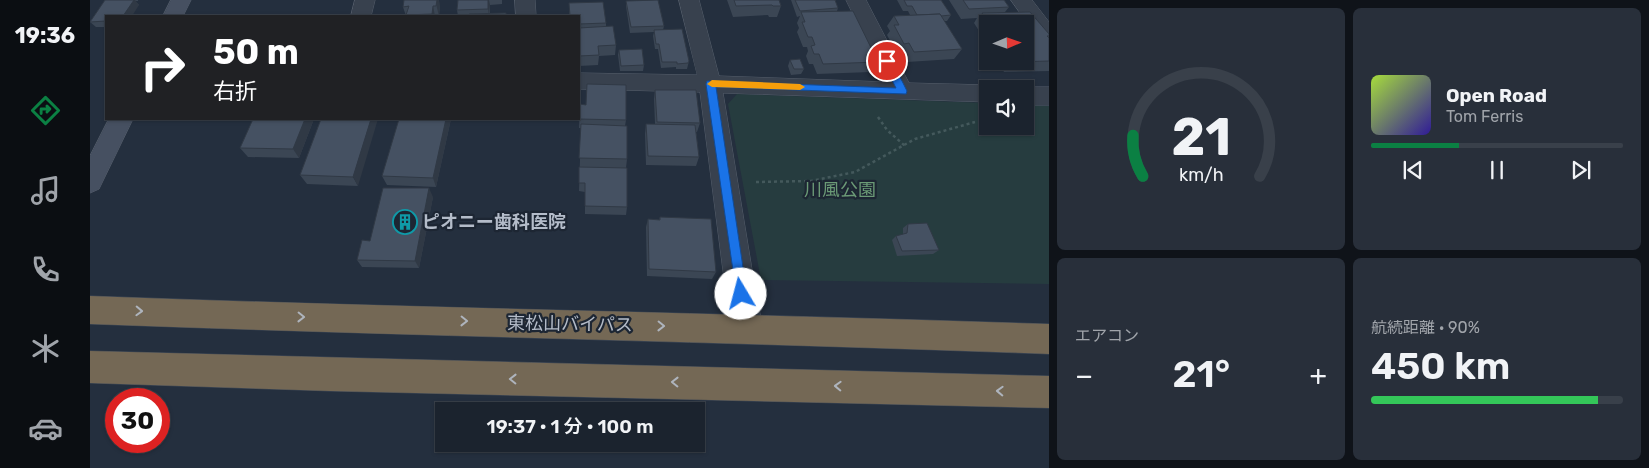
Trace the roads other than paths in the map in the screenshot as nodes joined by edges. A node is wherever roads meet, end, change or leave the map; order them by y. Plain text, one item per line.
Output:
1 (181, 0) edge
2 (365, 0) edge
3 (525, 0) edge
4 (688, 0) edge
5 (856, 0) edge
6 (1021, 0) edge
7 (174, 15) edge
8 (361, 15) edge
9 (526, 15) edge
10 (1049, 37) edge
11 (580, 81) edge
12 (710, 84) junction
13 (902, 91) junction
14 (979, 94) edge
15 (1034, 96) edge
16 (1049, 96) edge
17 (121, 120) edge
18 (90, 182) edge
19 (90, 310) edge
20 (748, 328) junction
21 (1049, 339) edge
22 (90, 367) edge
23 (1049, 392) edge

1 - 7 street
2 - 8 street
3 - 9 street
4 - 12 street
5 - 13 street
6 - 10 street
11 - 12 street
12 - 13 street
12 - 20 street
13 - 14 street
15 - 16 street
17 - 18 street
19 -> 20 highway, 東松山バイパス
20 - 21 highway, 東松山バイパス
23 -> 22 highway

